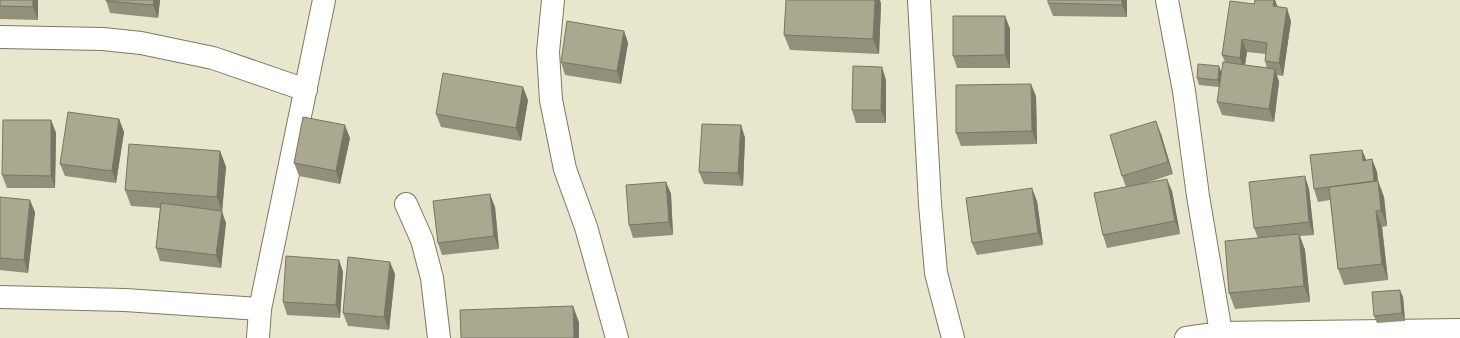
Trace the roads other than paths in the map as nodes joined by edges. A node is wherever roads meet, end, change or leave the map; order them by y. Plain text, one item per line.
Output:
1 (324, 0) edge
2 (553, 0) edge
3 (919, 0) edge
4 (1167, 0) edge
5 (0, 37) edge
6 (306, 90) junction
7 (406, 204) dead end
8 (0, 297) edge
9 (260, 309) junction
10 (1460, 330) edge
11 (1221, 333) junction
12 (258, 338) edge
13 (439, 338) edge
14 (617, 338) edge
15 (953, 338) edge
16 (1186, 338) edge

1 - 6 street
2 - 14 street
3 - 15 street
4 - 11 street
5 - 6 street
6 - 9 street
7 - 13 street
8 - 9 street
9 - 12 street
10 - 11 street
11 - 16 street

